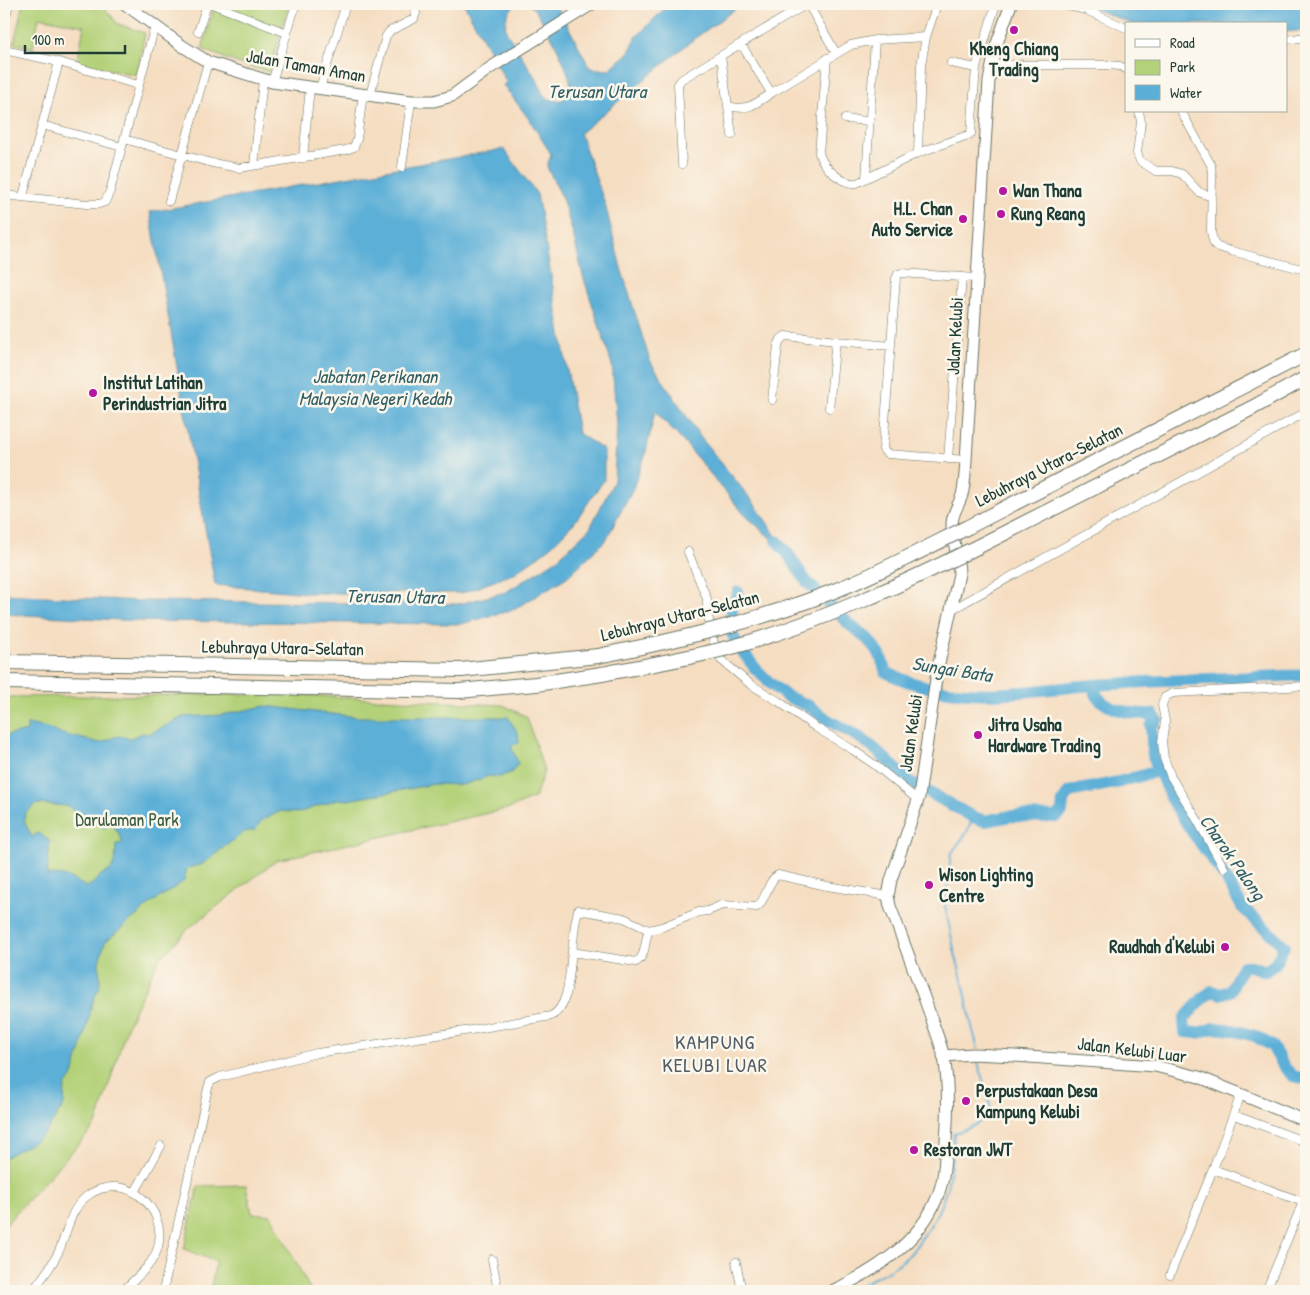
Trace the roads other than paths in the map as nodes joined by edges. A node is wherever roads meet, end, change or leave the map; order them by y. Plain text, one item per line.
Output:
1 (9, 4) edge
2 (125, 4) edge
3 (207, 4) edge
4 (212, 4) edge
5 (296, 4) edge
6 (346, 4) edge
7 (412, 4) edge
8 (592, 4) edge
9 (808, 4) edge
10 (937, 4) edge
11 (996, 4) edge
12 (1060, 4) edge
13 (1010, 6) edge
14 (4, 23) edge
15 (155, 26) junction
16 (1125, 28) edge
17 (198, 32) dead end
18 (287, 33) junction
19 (926, 37) junction
20 (1306, 37) edge
21 (875, 40) junction
22 (1288, 40) edge
23 (741, 44) junction
24 (4, 50) edge
25 (836, 53) junction
26 (721, 56) junction
27 (828, 58) junction
28 (58, 62) junction
29 (208, 62) junction
30 (951, 63) dead end
31 (991, 64) junction
32 (976, 68) junction
33 (1125, 68) edge
34 (975, 80) junction
35 (268, 81) junction
36 (989, 81) junction
37 (138, 85) junction
38 (315, 88) junction
39 (773, 92) junction
40 (366, 95) junction
41 (411, 100) junction
42 (729, 106) junction
43 (1139, 112) edge
44 (1182, 112) edge
45 (845, 119) dead end
46 (870, 121) junction
47 (42, 125) junction
48 (732, 135) dead end
49 (123, 143) junction
50 (918, 153) junction
51 (182, 154) junction
52 (303, 158) junction
53 (682, 164) dead end
54 (254, 165) junction
55 (402, 167) dead end
56 (866, 178) junction
57 (4, 194) edge
58 (23, 196) junction
59 (1212, 197) junction
60 (168, 201) dead end
61 (1306, 270) edge
62 (962, 277) junction
63 (976, 278) junction
64 (836, 340) junction
65 (891, 346) junction
66 (1306, 354) edge
67 (1306, 378) edge
68 (1242, 388) junction
69 (772, 400) dead end
70 (829, 408) dead end
71 (1252, 408) junction
72 (1306, 412) edge
73 (948, 459) junction
74 (966, 460) junction
75 (688, 552) dead end
76 (951, 610) junction
77 (4, 662) edge
78 (4, 682) edge
79 (1306, 686) edge
80 (918, 798) junction
81 (1224, 868) dead end
82 (888, 896) junction
83 (649, 930) junction
84 (572, 952) junction
85 (943, 1056) junction
86 (1241, 1094) junction
87 (1234, 1115) junction
88 (1306, 1121) edge
89 (1306, 1142) edge
90 (161, 1146) dead end
91 (1213, 1169) junction
92 (135, 1192) junction
93 (1305, 1203) edge
94 (492, 1259) dead end
95 (736, 1262) dead end
96 (1170, 1274) dead end
97 (32, 1291) edge
98 (123, 1291) edge
99 (162, 1291) edge
100 (498, 1291) edge
101 (742, 1291) edge
102 (832, 1291) edge
103 (1266, 1291) edge

1 - 14 street
2 - 15 main road, Jalan Taman Aman
3 - 17 street
4 - 18 street
5 - 18 street
6 - 38 street
7 - 40 street
8 - 41 main road, Jalan Taman Aman
9 - 23 street
9 - 25 street
10 - 19 street
11 - 13 street
11 - 32 street
12 - 16 street
13 - 31 main road, Jalan Kelubi
15 - 29 main road, Jalan Taman Aman
15 - 37 street
18 - 35 street
19 - 21 street
19 - 50 street
20 - 22 street
21 - 25 street
21 - 46 street
23 - 26 street
23 - 39 street
24 - 28 street
25 - 27 street
26 - 42 street
26 - 53 street
27 - 39 street
27 - 56 street
28 - 37 street
28 - 47 street
29 - 35 main road, Jalan Taman Aman
29 - 51 street
30 - 32 street
31 - 33 street
31 - 36 main road, Jalan Kelubi
32 - 34 street
34 - 36 street
34 - 50 street
35 - 38 main road, Jalan Taman Aman
35 - 54 street
36 - 63 main road, Jalan Kelubi
37 - 49 street
38 - 40 main road, Jalan Taman Aman
38 - 52 street
39 - 42 street
40 - 41 main road, Jalan Taman Aman
40 - 52 street
41 - 55 street
42 - 48 street
43 - 59 street
44 - 59 street
45 - 46 street
46 - 56 street
47 - 49 street
47 - 58 street
49 - 51 street
49 - 58 street
50 - 56 street
51 - 54 street
51 - 60 street
52 - 54 street
57 - 58 street
59 - 61 street
62 - 63 street
62 - 65 street
62 - 73 street
63 - 74 main road, Jalan Kelubi
64 - 65 street
64 - 69 street
64 - 70 street
65 - 73 street
66 - 68 highway, Lebuhraya Utara–Selatan
67 - 71 highway
68 - 71 highway
68 - 77 highway, Lebuhraya Utara–Selatan, bridge
71 - 78 highway, bridge
72 - 76 street
73 - 74 street
74 - 76 main road, Jalan Kelubi
75 - 80 street
76 - 80 main road, Jalan Kelubi
79 - 81 street
80 - 82 main road, Jalan Kelubi
82 - 83 street
82 - 85 main road, Jalan Kelubi
83 - 84 street
83 - 84 street
84 - 99 street
85 - 86 main road, Jalan Kelubi Luar
85 - 102 main road, Jalan Kelubi
86 - 87 street
86 - 88 main road, Jalan Kelubi Luar
87 - 89 street
87 - 91 street
90 - 92 street
91 - 93 street
91 - 96 street
92 - 97 street
92 - 98 street
93 - 103 street
94 - 100 street
95 - 101 street

